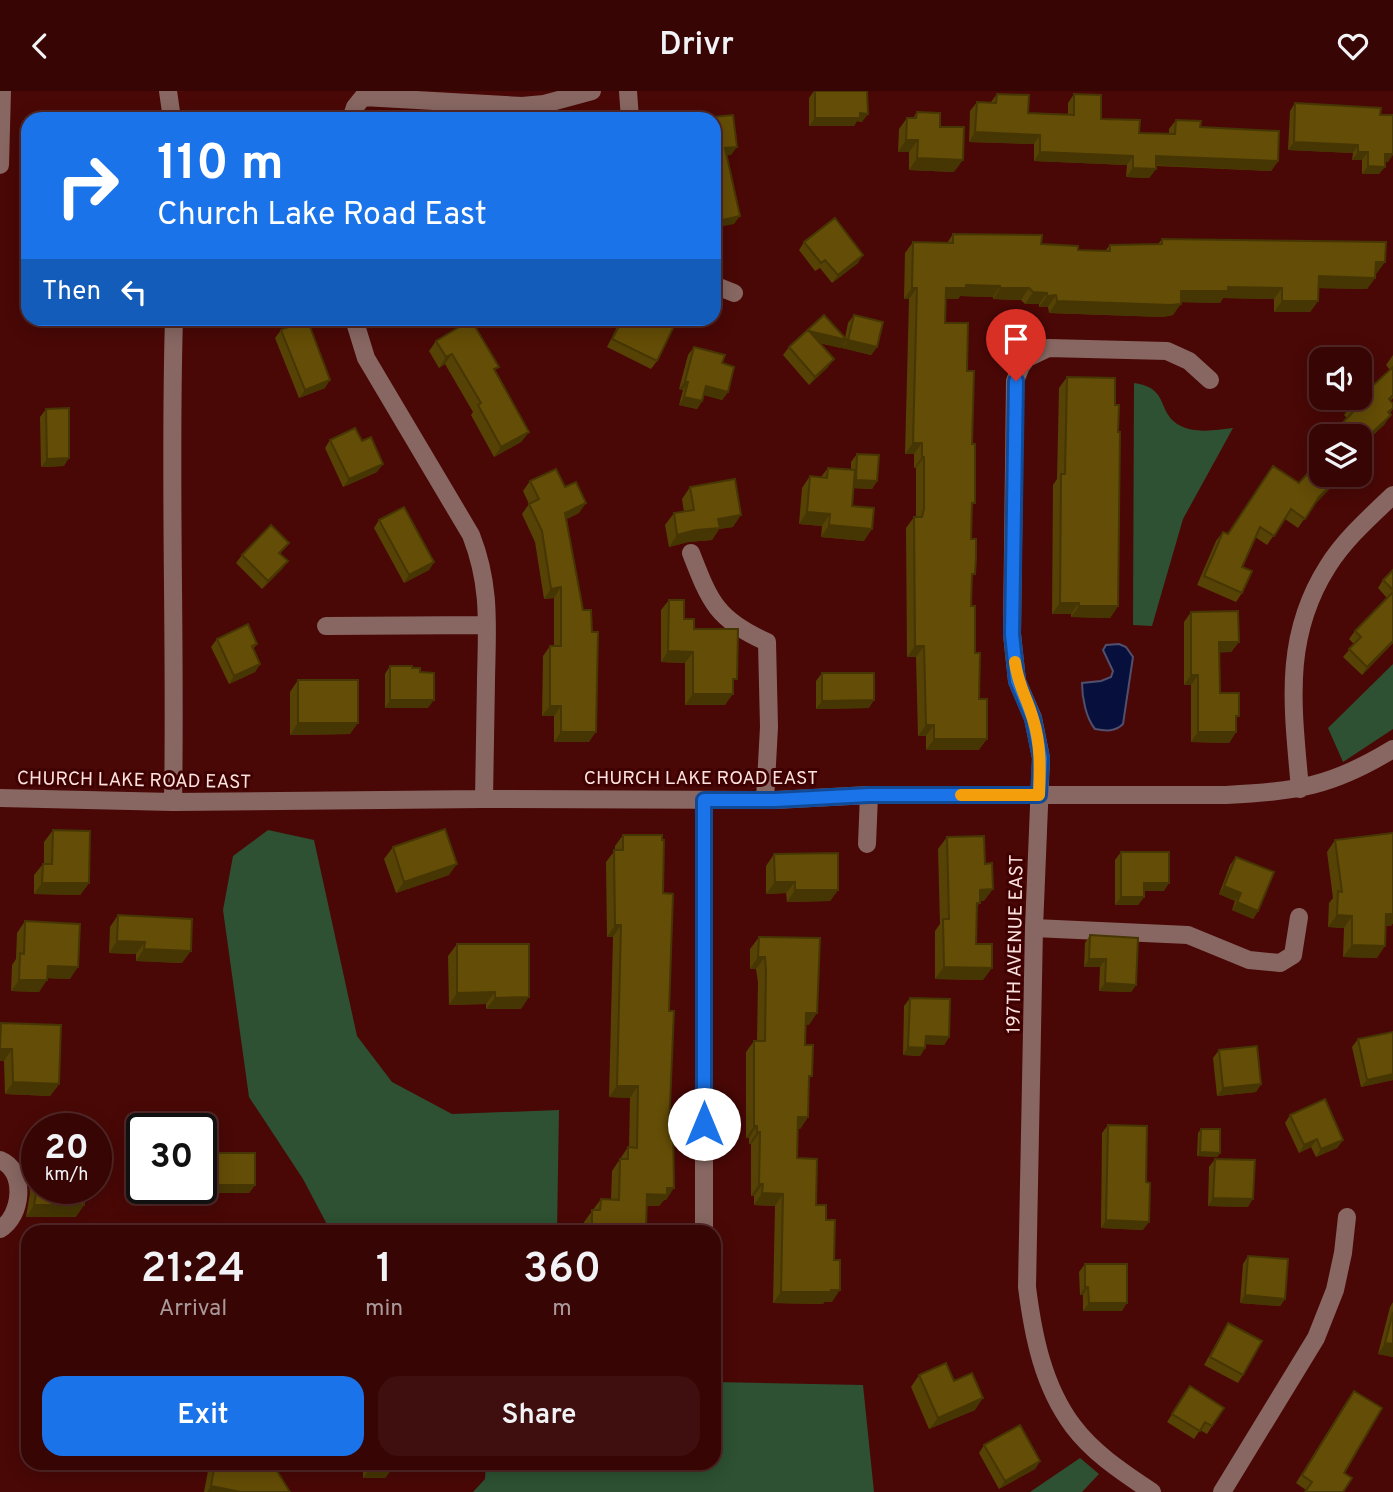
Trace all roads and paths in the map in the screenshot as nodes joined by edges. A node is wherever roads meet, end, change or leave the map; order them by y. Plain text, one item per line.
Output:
1 (2, 91) edge
2 (168, 91) edge
3 (592, 91) edge
4 (628, 91) edge
5 (171, 112) edge
6 (353, 112) edge
7 (630, 112) edge
8 (0, 165) edge
9 (721, 288) edge
10 (734, 293) dead end
11 (174, 326) edge
12 (356, 326) edge
13 (1210, 380) dead end
14 (1393, 495) edge
15 (691, 553) dead end
16 (487, 625) junction
17 (326, 626) dead end
18 (1393, 749) edge
19 (1300, 789) junction
20 (869, 795) junction
21 (1039, 795) junction
22 (0, 798) edge
23 (484, 799) junction
24 (704, 800) junction
25 (765, 800) junction
26 (173, 802) junction
27 (867, 844) dead end
28 (1299, 917) dead end
29 (1034, 928) junction
30 (0, 1160) edge
31 (1347, 1217) dead end
32 (704, 1225) edge
33 (0, 1229) edge
34 (1152, 1492) edge
35 (1222, 1492) edge

1 - 8 street
2 - 5 street
3 - 6 street
4 - 7 street
9 - 10 street
11 - 26 street
12 - 16 street
13 - 21 street, 197TH AVENUE EAST
14 - 19 street
15 - 25 street
16 - 17 street
16 - 23 street
18 - 19 street, CHURCH LAKE ROAD EAST
19 - 21 street, CHURCH LAKE ROAD EAST
20 - 21 street, CHURCH LAKE ROAD EAST
20 - 25 street, CHURCH LAKE ROAD EAST
20 - 27 street
21 - 29 street, 197TH AVENUE EAST
22 - 26 street, CHURCH LAKE ROAD EAST
23 - 24 street, CHURCH LAKE ROAD EAST
23 - 26 street, CHURCH LAKE ROAD EAST
24 - 25 street, CHURCH LAKE ROAD EAST
24 - 32 street
28 - 29 street
29 - 34 street, 197TH AVENUE EAST
30 - 33 street
31 - 35 street

